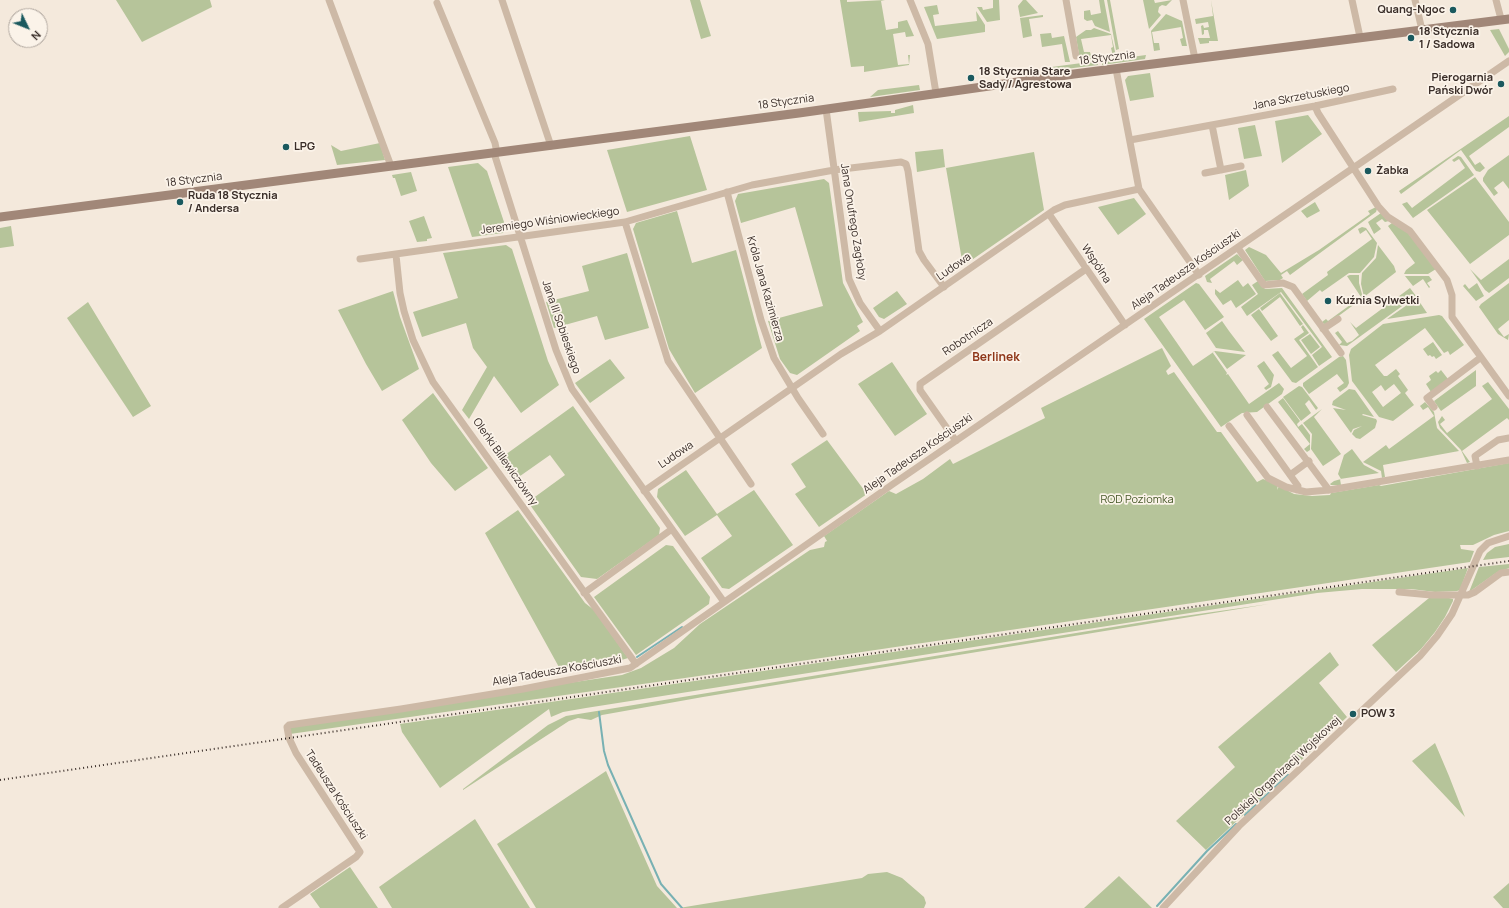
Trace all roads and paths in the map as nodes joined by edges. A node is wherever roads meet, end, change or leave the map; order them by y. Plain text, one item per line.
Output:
1 (329, 0) edge
2 (502, 0) edge
3 (910, 0) edge
4 (1066, 0) edge
5 (1184, 0) edge
6 (1352, 0) edge
7 (1415, 0) edge
8 (1496, 0) edge
9 (437, 3) dead end
10 (1506, 18) edge
11 (1422, 30) junction
12 (1360, 37) junction
13 (1076, 56) dead end
14 (1195, 59) junction
15 (1509, 61) edge
16 (1116, 69) junction
17 (1393, 89) dead end
18 (936, 93) junction
19 (1315, 106) junction
20 (826, 109) junction
21 (1212, 125) junction
22 (1130, 140) junction
23 (551, 146) junction
24 (495, 153) junction
25 (391, 166) junction
26 (1241, 166) dead end
27 (1354, 168) junction
28 (834, 170) junction
29 (1221, 170) junction
30 (1205, 173) dead end
31 (1139, 189) junction
32 (727, 192) junction
33 (1049, 214) junction
34 (0, 217) edge
35 (624, 222) junction
36 (519, 236) junction
37 (1238, 248) junction
38 (396, 255) junction
39 (360, 259) dead end
40 (1086, 269) junction
41 (1199, 275) junction
42 (944, 287) junction
43 (1338, 319) dead end
44 (1125, 325) junction
45 (1324, 329) junction
46 (880, 331) junction
47 (1341, 353) dead end
48 (1480, 358) junction
49 (792, 389) junction
50 (1509, 396) edge
51 (1268, 407) dead end
52 (1434, 407) dead end
53 (1246, 415) dead end
54 (1229, 426) dead end
55 (823, 434) dead end
56 (720, 438) junction
57 (1509, 438) edge
58 (956, 441) junction
59 (1509, 460) edge
60 (1309, 461) junction
61 (1477, 466) junction
62 (1290, 475) junction
63 (751, 484) dead end
64 (1298, 490) junction
65 (1329, 490) junction
66 (644, 491) junction
67 (672, 529) junction
68 (1509, 536) edge
69 (1509, 572) edge
70 (1399, 592) dead end
71 (584, 593) junction
72 (1461, 595) junction
73 (724, 602) junction
74 (636, 664) junction
75 (286, 727) joint
76 (282, 908) edge
77 (1163, 908) edge

1 - 25 street
2 - 23 street
3 - 18 street
4 - 13 street
5 - 14 street
6 - 12 street
7 - 11 street
8 - 10 street
9 - 24 street
10 - 11 main road, 18 Stycznia
11 - 12 main road, 18 Stycznia
12 - 14 main road, 18 Stycznia
14 - 16 main road, 18 Stycznia
15 - 27 street, Aleja Tadeusza Kościuszki
16 - 18 main road, 18 Stycznia
16 - 22 street
17 - 19 street, Jana Skrzetuskiego
18 - 20 main road, 18 Stycznia
19 - 21 street, Jana Skrzetuskiego
19 - 27 street
20 - 23 main road, 18 Stycznia
20 - 28 street, Jana Onufrego Zagłoby
21 - 22 street, Jana Skrzetuskiego
21 - 29 street
22 - 31 street
23 - 24 main road, 18 Stycznia
24 - 25 main road, 18 Stycznia
24 - 36 street, Jana III Sobieskiego
25 - 34 main road, 18 Stycznia
26 - 29 street
27 - 37 street, Aleja Tadeusza Kościuszki
27 - 48 street
28 - 32 street, Jeremiego Wiśniowieckiego
28 - 42 street, Jeremiego Wiśniowieckiego
28 - 46 street, Jana Onufrego Zagłoby
29 - 30 street
31 - 33 street, Ludowa
31 - 41 street
32 - 35 street, Jeremiego Wiśniowieckiego
32 - 49 street, Króla Jana Kazimierza
33 - 40 street, Wspólna
33 - 42 street, Ludowa
35 - 36 street, Jeremiego Wiśniowieckiego
35 - 56 street
36 - 38 street, Jeremiego Wiśniowieckiego
36 - 66 street, Jana III Sobieskiego
37 - 41 street, Aleja Tadeusza Kościuszki
37 - 45 street
38 - 39 street, Jeremiego Wiśniowieckiego
38 - 71 street, Oleńki Billewiczówny
40 - 44 street, Wspólna
40 - 58 street, Robotnicza
41 - 44 street, Aleja Tadeusza Kościuszki
42 - 46 street, Ludowa
43 - 45 street
44 - 58 street, Aleja Tadeusza Kościuszki
45 - 47 street
46 - 49 street, Ludowa
48 - 50 street
48 - 52 street
49 - 55 street
49 - 56 street, Ludowa
51 - 60 street
53 - 62 street
54 - 64 street
56 - 63 street
56 - 66 street, Ludowa
57 - 61 street
58 - 73 street, Aleja Tadeusza Kościuszki
59 - 61 street
60 - 62 street
60 - 65 street
61 - 65 street
62 - 64 street
64 - 65 street
66 - 67 street, Jana III Sobieskiego
67 - 71 street
67 - 73 street, Jana III Sobieskiego
68 - 72 street, Polskiej Organizacji Wojskowej
69 - 72 street
70 - 72 street
71 - 74 street, Oleńki Billewiczówny
72 - 77 street, Polskiej Organizacji Wojskowej
73 - 74 street, Aleja Tadeusza Kościuszki
74 - 75 street, Aleja Tadeusza Kościuszki
75 - 76 street, Tadeusza Kościuszki

